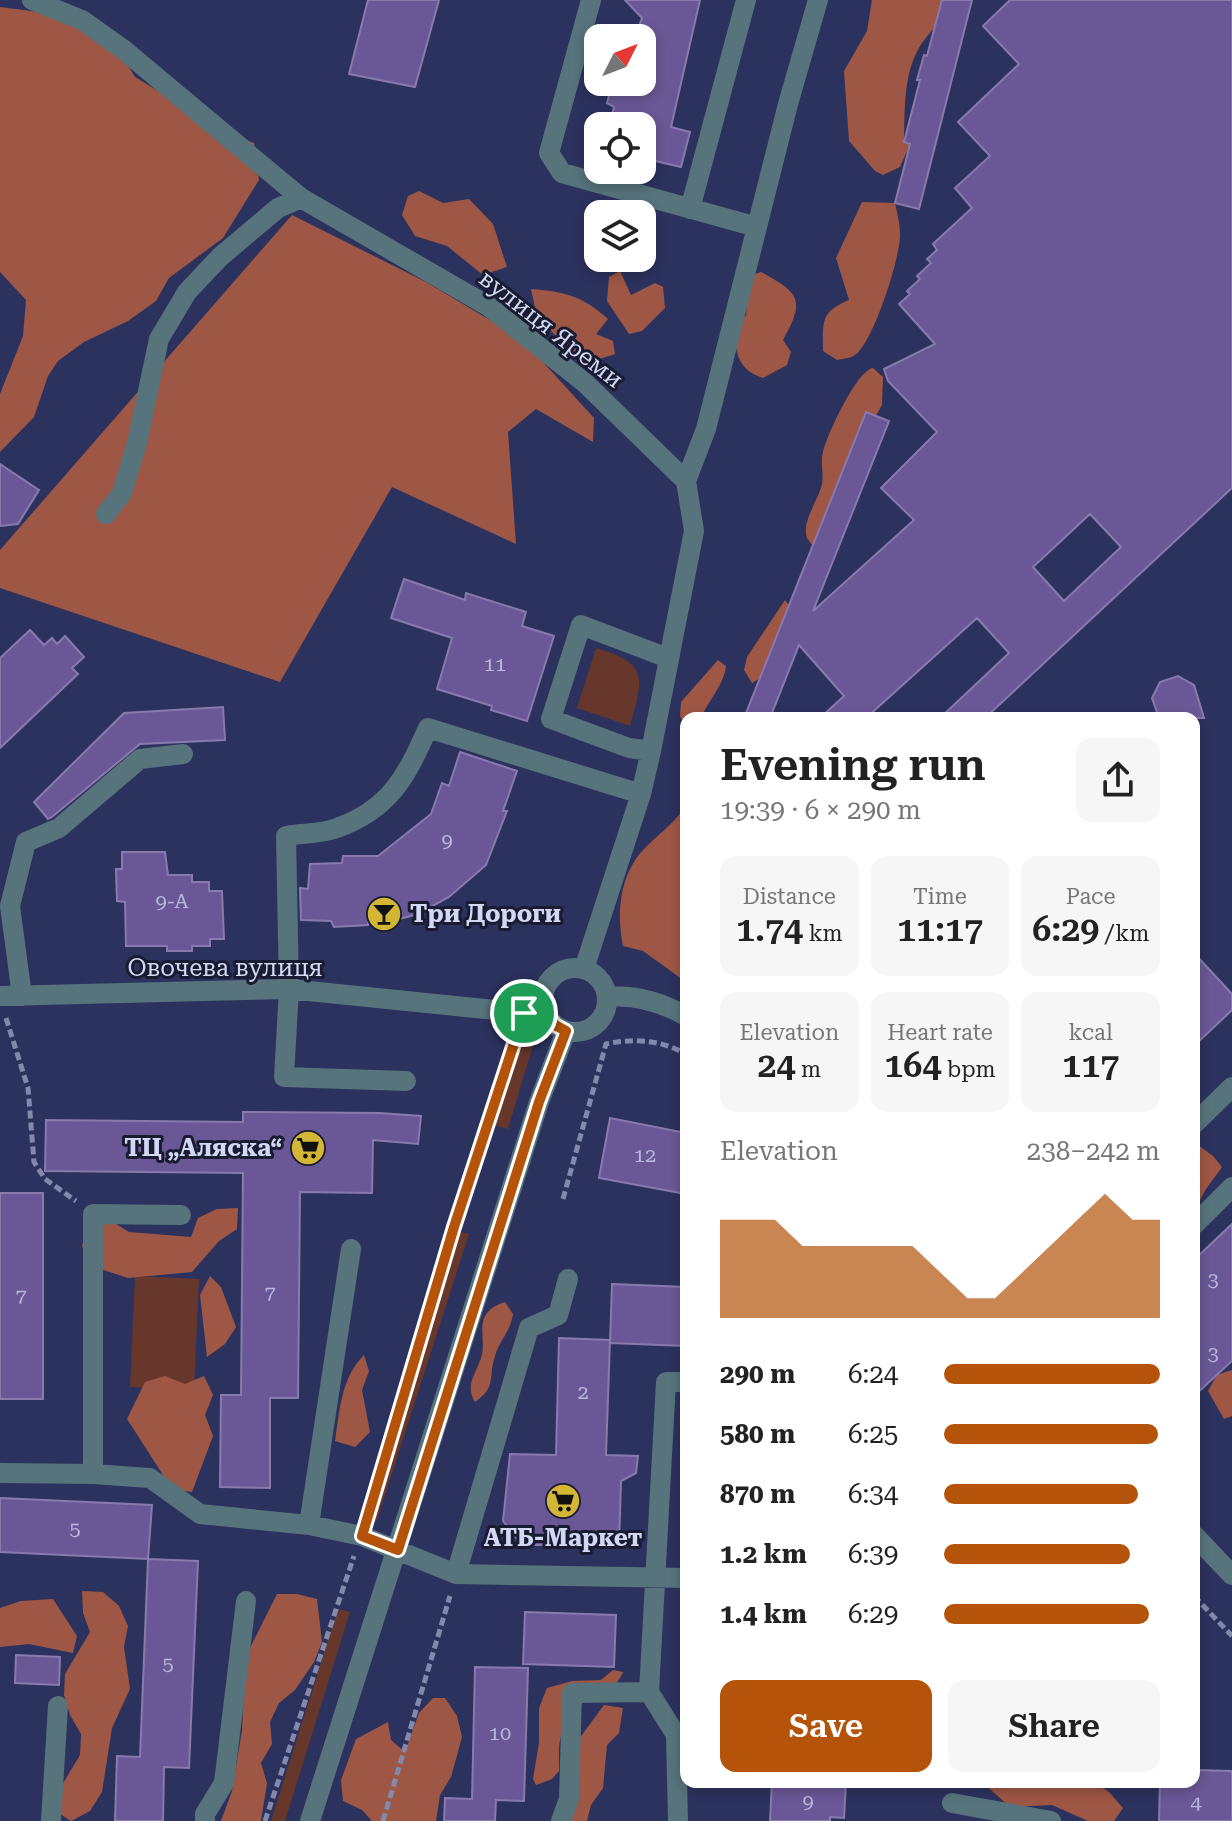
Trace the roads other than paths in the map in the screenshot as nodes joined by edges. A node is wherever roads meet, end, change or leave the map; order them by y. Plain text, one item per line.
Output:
1 (32, 0) edge
2 (591, 0) edge
3 (746, 0) edge
4 (818, 0) edge
5 (301, 198) junction
6 (690, 209) junction
7 (757, 227) junction
8 (686, 481) junction
9 (106, 514) dead end
10 (668, 658) junction
11 (651, 751) junction
12 (183, 754) dead end
13 (641, 794) junction
14 (584, 969) junction
15 (289, 989) junction
16 (22, 996) junction
17 (607, 997) junction
18 (2, 1004) edge
19 (544, 1009) junction
20 (680, 1013) edge
21 (566, 1031) junction
22 (406, 1081) dead end
23 (1232, 1087) edge
24 (1200, 1118) edge
25 (1232, 1187) edge
26 (181, 1215) dead end
27 (1200, 1219) edge
28 (351, 1249) dead end
29 (568, 1279) dead end
30 (680, 1382) edge
31 (0, 1473) edge
32 (93, 1474) junction
33 (309, 1525) junction
34 (1200, 1541) edge
35 (398, 1550) junction
36 (456, 1574) junction
37 (1232, 1575) edge
38 (653, 1577) junction
39 (680, 1578) edge
40 (246, 1601) dead end
41 (649, 1692) junction
42 (58, 1706) dead end
43 (952, 1803) dead end
44 (51, 1821) edge
45 (205, 1821) edge
46 (310, 1821) edge
47 (561, 1821) edge
48 (678, 1821) edge
49 (1051, 1821) edge

1 - 5 street, вулиця Яреми
2 - 6 street
3 - 6 street
4 - 7 street
5 - 8 street, вулиця Яреми
5 - 9 street
6 - 7 street
7 - 8 street
8 - 10 street
10 - 11 street
10 - 11 street
11 - 13 street
12 - 16 street
13 - 14 street
13 - 15 street
14 - 17 street
14 - 19 street
15 - 16 street, Овочева вулиця
15 - 19 street, Овочева вулиця
15 - 22 street
16 - 18 street, Овочева вулиця
17 - 20 street
17 - 21 street
19 - 21 street
21 - 35 street
23 - 24 street
25 - 27 street
26 - 32 street
28 - 33 street
29 - 36 street
30 - 38 street
31 - 32 street
32 - 33 street
33 - 35 street
34 - 37 street
35 - 36 street
35 - 46 street
36 - 38 street
38 - 39 street
38 - 41 street
40 - 45 street
41 - 47 street
41 - 48 street
42 - 44 street
43 - 49 street

